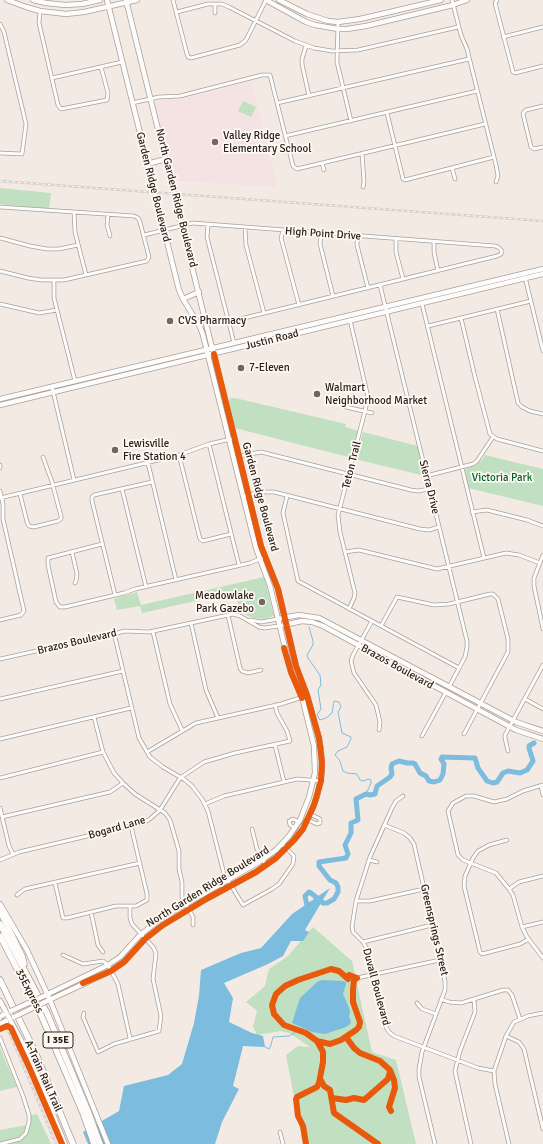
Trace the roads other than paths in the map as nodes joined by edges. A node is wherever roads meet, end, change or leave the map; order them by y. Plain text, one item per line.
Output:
1 (7, 0) edge
2 (33, 0) edge
3 (100, 0) edge
4 (107, 0) edge
5 (137, 0) edge
6 (173, 0) edge
7 (266, 0) edge
8 (279, 0) edge
9 (441, 0) edge
10 (467, 0) edge
11 (496, 0) edge
12 (95, 1) edge
13 (126, 1) edge
14 (452, 2) edge
15 (215, 4) junction
16 (65, 5) junction
17 (108, 7) junction
18 (40, 11) junction
19 (47, 12) junction
20 (176, 12) junction
21 (216, 13) dead end
22 (256, 21) junction
23 (338, 22) junction
24 (0, 24) edge
25 (458, 27) junction
26 (543, 27) edge
27 (338, 29) junction
28 (503, 37) junction
29 (306, 46) junction
30 (337, 51) junction
31 (469, 59) junction
32 (122, 62) junction
33 (543, 66) edge
34 (101, 67) junction
35 (52, 78) junction
36 (343, 88) junction
37 (477, 91) junction
38 (309, 96) junction
39 (151, 99) junction
40 (132, 103) junction
41 (277, 103) junction
42 (543, 106) edge
43 (387, 113) junction
44 (351, 121) junction
45 (485, 124) junction
46 (285, 136) junction
47 (394, 146) junction
48 (543, 147) edge
49 (0, 153) edge
50 (362, 153) junction
51 (494, 157) junction
52 (166, 159) junction
53 (322, 163) junction
54 (147, 164) junction
55 (452, 168) junction
56 (324, 170) dead end
57 (455, 179) dead end
58 (496, 182) dead end
59 (362, 187) dead end
60 (0, 207) edge
61 (74, 212) junction
62 (108, 215) junction
63 (208, 224) junction
64 (183, 226) junction
65 (245, 227) junction
66 (164, 230) junction
67 (283, 231) junction
68 (321, 234) junction
69 (144, 235) junction
70 (110, 236) dead end
71 (360, 236) junction
72 (0, 238) edge
73 (396, 239) junction
74 (434, 242) junction
75 (78, 245) junction
76 (543, 269) edge
77 (0, 271) edge
78 (438, 271) junction
79 (543, 274) edge
80 (86, 276) junction
81 (525, 276) junction
82 (403, 279) junction
83 (54, 280) junction
84 (380, 285) junction
85 (368, 288) junction
86 (199, 292) junction
87 (333, 296) junction
88 (183, 299) junction
89 (531, 301) junction
90 (0, 304) edge
91 (422, 304) junction
92 (299, 305) junction
93 (386, 309) junction
94 (497, 309) junction
95 (57, 310) junction
96 (264, 313) junction
97 (461, 318) junction
98 (350, 320) junction
99 (228, 322) junction
100 (307, 325) junction
101 (428, 326) junction
102 (309, 331) junction
103 (234, 343) junction
104 (213, 348) junction
105 (207, 349) junction
106 (224, 351) junction
107 (543, 351) edge
108 (214, 354) junction
109 (208, 355) junction
110 (148, 363) junction
111 (150, 368) junction
112 (218, 369) junction
113 (98, 375) junction
114 (75, 381) junction
115 (100, 381) junction
116 (52, 390) junction
117 (224, 397) joint
118 (0, 399) edge
119 (0, 406) edge
120 (346, 407) dead end
121 (228, 410) junction
122 (365, 412) junction
123 (372, 413) dead end
124 (222, 414) junction
125 (543, 414) edge
126 (493, 437) junction
127 (234, 438) junction
128 (228, 439) junction
129 (209, 444) junction
130 (543, 451) edge
131 (179, 455) junction
132 (239, 456) junction
133 (43, 457) dead end
134 (148, 463) junction
135 (462, 468) junction
136 (349, 474) junction
137 (426, 476) junction
138 (74, 480) junction
139 (152, 482) junction
140 (53, 485) junction
141 (429, 488) junction
142 (122, 489) junction
143 (0, 490) edge
144 (20, 494) junction
145 (248, 495) junction
146 (243, 496) junction
147 (287, 496) junction
148 (1, 498) edge
149 (340, 509) junction
150 (472, 512) junction
151 (543, 526) edge
152 (439, 528) junction
153 (231, 534) junction
154 (102, 544) junction
155 (72, 552) junction
156 (345, 552) junction
157 (543, 555) edge
158 (265, 557) junction
159 (484, 558) junction
160 (260, 559) junction
161 (540, 563) junction
162 (239, 565) junction
163 (449, 567) junction
164 (176, 580) junction
165 (75, 583) dead end
166 (146, 587) junction
167 (115, 595) junction
168 (457, 602) junction
169 (349, 609) junction
170 (228, 615) junction
171 (284, 618) junction
172 (278, 619) junction
173 (0, 620) edge
174 (248, 620) junction
175 (372, 621) junction
176 (191, 623) junction
177 (286, 624) junction
178 (279, 626) junction
179 (381, 626) junction
180 (543, 629) edge
181 (153, 632) junction
182 (114, 633) junction
183 (362, 640) junction
184 (359, 645) junction
185 (0, 660) edge
186 (543, 665) edge
187 (459, 668) junction
188 (418, 669) junction
189 (261, 670) dead end
190 (123, 671) junction
191 (414, 676) junction
192 (449, 686) junction
193 (446, 692) junction
194 (305, 696) junction
195 (0, 699) edge
196 (525, 699) junction
197 (481, 703) junction
198 (275, 705) junction
199 (131, 708) junction
200 (543, 709) edge
201 (477, 710) junction
202 (94, 717) junction
203 (218, 718) junction
204 (513, 721) junction
205 (510, 727) junction
206 (182, 730) junction
207 (379, 730) dead end
208 (543, 731) edge
209 (464, 734) dead end
210 (422, 736) dead end
211 (0, 739) edge
212 (543, 739) edge
213 (275, 744) junction
214 (508, 751) dead end
215 (103, 752) junction
216 (147, 752) junction
217 (0, 778) edge
218 (180, 778) junction
219 (314, 780) junction
220 (320, 781) junction
221 (284, 782) junction
222 (123, 783) junction
223 (542, 785) edge
224 (543, 795) edge
225 (403, 796) dead end
226 (205, 804) junction
227 (0, 808) edge
228 (160, 810) junction
229 (310, 814) junction
230 (2, 817) junction
231 (308, 820) junction
232 (299, 822) junction
233 (384, 825) junction
234 (131, 826) junction
235 (295, 828) junction
236 (252, 829) dead end
237 (507, 840) dead end
238 (282, 844) junction
239 (287, 848) junction
240 (12, 854) junction
241 (0, 860) edge
242 (263, 860) junction
243 (369, 860) junction
244 (377, 862) dead end
245 (140, 863) junction
246 (471, 863) junction
247 (266, 865) junction
248 (543, 876) edge
249 (227, 880) junction
250 (55, 883) junction
251 (231, 886) junction
252 (424, 889) junction
253 (509, 889) junction
254 (17, 896) dead end
255 (356, 901) junction
256 (0, 904) edge
257 (186, 904) junction
258 (130, 907) junction
259 (189, 909) junction
260 (0, 911) edge
261 (90, 912) junction
262 (543, 922) edge
263 (0, 924) edge
264 (193, 925) dead end
265 (432, 925) junction
266 (522, 926) junction
267 (140, 935) junction
268 (0, 936) edge
269 (145, 939) junction
270 (529, 939) junction
271 (363, 942) junction
272 (102, 952) dead end
273 (63, 955) dead end
274 (543, 958) edge
275 (440, 960) junction
276 (108, 965) junction
277 (25, 970) junction
278 (111, 970) junction
279 (374, 975) junction
280 (357, 978) dead end
281 (0, 980) edge
282 (44, 986) junction
283 (61, 987) junction
284 (63, 994) junction
285 (46, 995) junction
286 (441, 999) junction
287 (474, 1000) junction
288 (0, 1001) edge
289 (49, 1001) junction
290 (417, 1003) dead end
291 (84, 1013) dead end
292 (543, 1013) edge
293 (5, 1014) edge
294 (56, 1014) junction
295 (436, 1014) junction
296 (10, 1019) junction
297 (520, 1019) junction
298 (0, 1024) edge
299 (506, 1036) junction
300 (0, 1038) edge
301 (130, 1038) junction
302 (424, 1048) junction
303 (458, 1061) junction
304 (494, 1071) junction
305 (85, 1112) junction
306 (543, 1129) edge
307 (280, 1132) dead end
308 (0, 1144) edge
309 (65, 1144) edge
310 (73, 1144) edge
311 (94, 1144) edge
312 (100, 1144) edge
313 (108, 1144) edge
314 (283, 1144) edge
315 (435, 1144) edge
316 (471, 1144) edge
317 (509, 1144) edge

1 - 18 main road
2 - 16 main road
3 - 12 main road
4 - 17 main road, Garden Ridge Boulevard
5 - 13 main road
6 - 20 street
7 - 22 street
7 - 27 main road
8 - 23 main road
9 - 23 main road
10 - 14 main road
11 - 28 street
12 - 16 main road
13 - 17 main road
13 - 39 main road, North Garden Ridge Boulevard
14 - 25 street
14 - 27 main road
15 - 20 street
15 - 21 street
15 - 22 street
16 - 19 main road
17 - 19 main road
17 - 32 main road, Garden Ridge Boulevard
18 - 19 main road
18 - 35 street
20 - 22 street
22 - 29 street
23 - 27 street
24 - 49 street
25 - 30 street
25 - 31 street
26 - 28 street
27 - 30 street
28 - 33 street
29 - 30 street
29 - 38 street
30 - 36 street
31 - 36 street
31 - 37 street
32 - 34 street
32 - 40 main road, Garden Ridge Boulevard
34 - 35 street
34 - 35 street
36 - 38 street
36 - 44 street
37 - 43 street
37 - 45 street
38 - 41 street
39 - 40 street
39 - 41 street
39 - 52 main road, North Garden Ridge Boulevard
40 - 54 main road, Garden Ridge Boulevard
41 - 46 street
42 - 48 street
43 - 44 street
43 - 47 street
44 - 46 street
45 - 47 street
45 - 51 street
46 - 53 street
47 - 50 street
47 - 55 street
50 - 53 street
50 - 59 street
51 - 55 street
51 - 58 street
52 - 54 main road
52 - 64 main road, North Garden Ridge Boulevard
53 - 56 street
54 - 66 main road, Garden Ridge Boulevard
55 - 57 street
60 - 61 street
61 - 62 street
61 - 75 street
62 - 69 street
62 - 70 street
63 - 64 street, High Point Drive
63 - 65 street, High Point Drive
63 - 99 street
64 - 66 street, High Point Drive
64 - 86 main road, North Garden Ridge Boulevard
65 - 67 street, High Point Drive
65 - 96 street
66 - 69 street, High Point Drive
66 - 88 main road, Garden Ridge Boulevard
67 - 68 street, High Point Drive
67 - 92 street
68 - 71 street, High Point Drive
68 - 87 street
69 - 80 street
71 - 73 street, High Point Drive
71 - 85 street
72 - 75 street
73 - 74 street, High Point Drive
73 - 82 street
74 - 78 street
74 - 78 street, High Point Drive
75 - 80 street
76 - 81 main road, Justin Road
77 - 83 street
78 - 82 street
79 - 81 main road, Justin Road
80 - 83 street
81 - 89 street
81 - 91 main road, Justin Road
81 - 93 main road, Justin Road
82 - 84 street
83 - 95 street
84 - 85 street
84 - 93 street, Sierra Drive
85 - 87 street
86 - 88 main road
86 - 104 main road, North Garden Ridge Boulevard
87 - 92 street
88 - 105 main road, Garden Ridge Boulevard
89 - 94 street
89 - 107 street
90 - 95 street
91 - 93 main road, Justin Road
91 - 101 street
92 - 96 street
93 - 98 main road, Justin Road
93 - 100 main road, Justin Road
93 - 137 street, Sierra Drive
94 - 97 street
94 - 125 street
95 - 114 street
96 - 99 street
97 - 101 street
97 - 126 street
98 - 102 main road, Justin Road
98 - 122 street, Teton Trail
99 - 103 street
100 - 102 main road
100 - 103 main road, Justin Road
101 - 135 street
102 - 106 main road, Justin Road
103 - 104 main road, Justin Road
104 - 105 main road, Justin Road
104 - 108 main road, North Garden Ridge Boulevard
105 - 109 main road, Garden Ridge Boulevard
105 - 110 main road, Justin Road
106 - 108 main road, Justin Road
106 - 112 main road
108 - 109 main road, Justin Road
108 - 112 main road, North Garden Ridge Boulevard
109 - 111 main road, Justin Road
109 - 124 main road, Garden Ridge Boulevard
110 - 111 main road
110 - 113 main road, Justin Road
111 - 115 main road, Justin Road
112 - 117 main road, North Garden Ridge Boulevard
113 - 114 main road, Justin Road
113 - 115 main road
114 - 116 main road, Justin Road
115 - 116 main road, Justin Road
116 - 118 main road, Justin Road
116 - 119 main road, Justin Road
116 - 138 street
117 - 121 main road, Garden Ridge Boulevard
120 - 122 street
121 - 124 main road
121 - 127 main road, Garden Ridge Boulevard
122 - 123 street
122 - 136 street, Teton Trail
124 - 128 main road, North Garden Ridge Boulevard
126 - 130 street
126 - 135 street
127 - 128 street
127 - 132 main road, Garden Ridge Boulevard
128 - 129 street
128 - 146 main road, North Garden Ridge Boulevard
129 - 131 street
129 - 153 street
131 - 134 street
131 - 153 street
132 - 136 street
132 - 145 main road, Garden Ridge Boulevard
133 - 140 street
134 - 138 street
134 - 139 street
135 - 137 street
135 - 150 street
136 - 141 street
136 - 149 street, Teton Trail
137 - 141 street, Sierra Drive
138 - 140 street
139 - 142 street
139 - 164 street
140 - 144 street
140 - 144 street
141 - 152 street, Sierra Drive
142 - 154 street
142 - 166 street
143 - 148 street
144 - 148 street
145 - 146 street
145 - 147 street
145 - 158 main road, Garden Ridge Boulevard
146 - 160 main road, North Garden Ridge Boulevard
147 - 149 street
147 - 169 street
148 - 173 street
149 - 152 street
149 - 156 street, Teton Trail
150 - 151 street
150 - 159 street
152 - 163 street, Sierra Drive
153 - 162 street
154 - 155 street
154 - 167 street
155 - 165 street
155 - 167 street
156 - 163 street
156 - 169 street, Teton Trail
157 - 161 street
158 - 160 street
158 - 171 main road, Garden Ridge Boulevard
159 - 161 street
159 - 163 street
160 - 162 street
160 - 172 main road, North Garden Ridge Boulevard
161 - 180 street
162 - 164 street
163 - 168 street, Sierra Drive
164 - 166 street
166 - 167 street
168 - 179 street
168 - 187 street, Sierra Drive
168 - 197 street
169 - 175 street
170 - 174 street, Brazos Boulevard
170 - 176 street, Brazos Boulevard
170 - 189 street
171 - 172 main road, Brazos Boulevard
171 - 177 main road, Garden Ridge Boulevard
171 - 183 main road, Brazos Boulevard
172 - 174 street, Brazos Boulevard
172 - 178 main road, North Garden Ridge Boulevard
174 - 178 street, Brazos Boulevard
175 - 179 street
175 - 183 street
176 - 181 street, Brazos Boulevard
176 - 203 street
177 - 178 main road, Brazos Boulevard
177 - 184 main road, Brazos Boulevard
177 - 194 main road, North Garden Ridge Boulevard
178 - 194 main road, North Garden Ridge Boulevard
179 - 187 street
181 - 182 street, Brazos Boulevard
181 - 206 street
182 - 185 street, Brazos Boulevard
182 - 190 street
183 - 184 street
183 - 188 main road, Brazos Boulevard
184 - 191 main road, Brazos Boulevard
184 - 207 street
186 - 196 street
187 - 192 street, Sierra Drive
188 - 191 main road
188 - 192 main road, Brazos Boulevard
190 - 195 street
190 - 199 street
191 - 193 main road, Brazos Boulevard
192 - 193 street, Sierra Drive
192 - 197 main road, Brazos Boulevard
193 - 201 main road, Brazos Boulevard
193 - 210 street, Sierra Drive
194 - 198 street
194 - 219 main road, North Garden Ridge Boulevard
194 - 220 main road, North Garden Ridge Boulevard
196 - 200 street
196 - 204 street
197 - 201 street
197 - 204 main road, Brazos Boulevard
198 - 203 street
198 - 213 street, Bogard Lane
199 - 202 street
199 - 216 street
201 - 205 main road, Brazos Boulevard
201 - 209 street
202 - 211 street
202 - 215 street
203 - 206 street
204 - 205 street
204 - 208 main road, Brazos Boulevard
205 - 212 main road, Brazos Boulevard
205 - 214 street
206 - 216 street
213 - 218 street, Bogard Lane
213 - 221 street
215 - 217 street
215 - 222 street
216 - 218 street
218 - 226 street
218 - 228 street, Bogard Lane
219 - 220 street
219 - 221 street
219 - 232 main road, North Garden Ridge Boulevard
220 - 229 main road, North Garden Ridge Boulevard
221 - 226 street
222 - 228 street
222 - 230 street
223 - 224 street
223 - 246 street
225 - 233 street, Duvall Boulevard
226 - 249 street
227 - 230 street
228 - 234 street, Bogard Lane
228 - 257 street
229 - 231 main road, North Garden Ridge Boulevard
229 - 231 street
230 - 240 street
231 - 239 main road, North Garden Ridge Boulevard
232 - 235 main road, North Garden Ridge Boulevard
232 - 235 street
233 - 243 street, Duvall Boulevard
233 - 252 street, Greensprings Street
234 - 240 street, Bogard Lane
234 - 245 street
235 - 238 main road, North Garden Ridge Boulevard
236 - 242 street
237 - 246 street
238 - 239 street
238 - 242 main road, North Garden Ridge Boulevard
239 - 247 main road, North Garden Ridge Boulevard
239 - 251 street
240 - 241 street, Bogard Lane
242 - 247 street
242 - 249 main road, North Garden Ridge Boulevard
243 - 244 street
243 - 255 street, Duvall Boulevard
245 - 250 street
245 - 258 street
246 - 253 street
246 - 270 street
247 - 251 main road, North Garden Ridge Boulevard
248 - 253 street
249 - 251 street
249 - 257 main road, North Garden Ridge Boulevard
250 - 254 street
250 - 261 street
251 - 259 main road, North Garden Ridge Boulevard
252 - 255 street
252 - 265 street, Greensprings Street
253 - 266 street
255 - 271 street, Duvall Boulevard
256 - 282 main road
257 - 259 street
257 - 267 main road, North Garden Ridge Boulevard
258 - 261 street
258 - 267 street
259 - 264 street
259 - 269 main road, North Garden Ridge Boulevard
260 - 277 highway
261 - 272 street
262 - 266 street
263 - 277 highway, I 35E
265 - 271 street
265 - 275 street, Greensprings Street
266 - 270 street
267 - 269 street
267 - 276 main road, North Garden Ridge Boulevard
268 - 305 highway, 35Express
269 - 278 main road, North Garden Ridge Boulevard
269 - 301 street
270 - 274 street
271 - 279 street, Duvall Boulevard
273 - 276 street
275 - 279 street
275 - 286 street, Greensprings Street
276 - 278 street
276 - 283 main road, North Garden Ridge Boulevard
277 - 305 highway, I 35E
278 - 284 main road, North Garden Ridge Boulevard
278 - 301 street
279 - 280 street
279 - 302 street, Duvall Boulevard
281 - 310 highway, I 35E
282 - 283 main road
282 - 285 main road
283 - 285 main road, North Garden Ridge Boulevard
284 - 289 main road, North Garden Ridge Boulevard
284 - 294 main road
285 - 289 main road
285 - 293 main road, North Garden Ridge Boulevard, bridge
286 - 287 street
286 - 295 street, Greensprings Street
287 - 297 street
287 - 303 street
288 - 293 main road
289 - 294 main road
289 - 296 main road, North Garden Ridge Boulevard, bridge
290 - 295 street
291 - 301 street
292 - 297 street
293 - 296 main road
294 - 313 main road
295 - 302 street, Greensprings Street
296 - 298 main road, North Garden Ridge Boulevard, bridge
296 - 309 main road
297 - 299 street
299 - 304 street
299 - 306 street
300 - 308 street
302 - 303 street, Duvall Boulevard
302 - 315 street, Greensprings Street
303 - 304 street, Duvall Boulevard
303 - 316 street
304 - 317 street
305 - 311 highway
305 - 312 highway, I 35E
307 - 314 street

